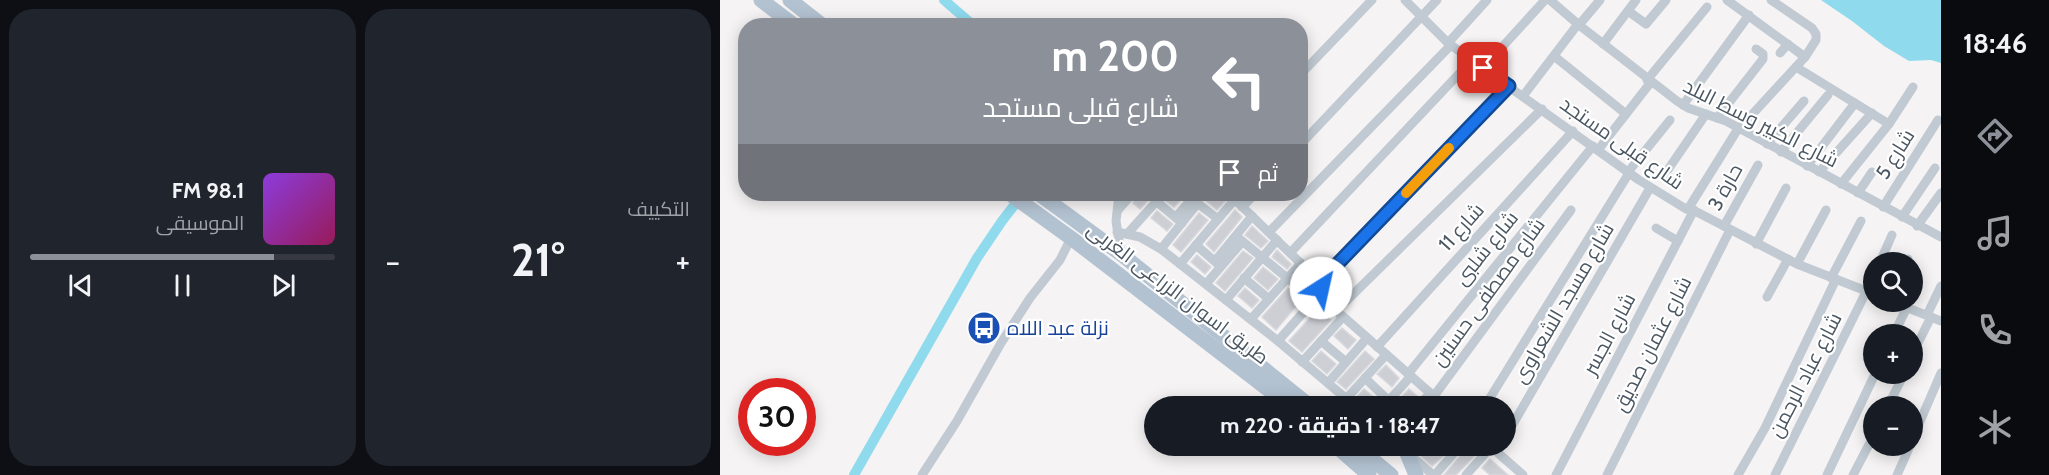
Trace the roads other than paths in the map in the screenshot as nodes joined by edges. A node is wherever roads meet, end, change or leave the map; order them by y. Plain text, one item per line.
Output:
1 (761, 0) edge
2 (1372, 0) edge
3 (1406, 0) edge
4 (1437, 0) edge
5 (1487, 0) edge
6 (1547, 0) edge
7 (1600, 0) edge
8 (1636, 0) edge
9 (1666, 0) edge
10 (1727, 0) edge
11 (1772, 0) edge
12 (792, 2) edge
13 (1707, 7) dead end
14 (1628, 11) junction
15 (1749, 15) junction
16 (1421, 17) junction
17 (786, 18) edge
18 (790, 18) edge
19 (813, 18) edge
20 (1578, 25) junction
21 (1450, 44) junction
22 (1603, 44) junction
23 (1788, 44) junction
24 (1756, 49) dead end
25 (1780, 54) dead end
26 (1554, 56) junction
27 (1805, 57) junction
28 (1472, 60) junction
29 (1308, 67) edge
30 (1796, 67) junction
31 (1483, 68) junction
32 (1649, 81) junction
33 (1509, 86) junction
34 (1913, 87) dead end
35 (1828, 95) dead end
36 (1523, 96) junction
37 (1804, 100) dead end
38 (1856, 103) junction
39 (1683, 105) junction
40 (1542, 109) junction
41 (1872, 113) junction
42 (1626, 114) junction
43 (1706, 114) junction
44 (1717, 118) junction
45 (1670, 120) dead end
46 (1938, 120) dead end
47 (1889, 124) junction
48 (1740, 129) junction
49 (1573, 131) junction
50 (1308, 137) edge
51 (1767, 144) junction
52 (1595, 148) junction
53 (1781, 152) junction
54 (1758, 165) dead end
55 (1807, 166) junction
56 (1935, 168) dead end
57 (1628, 172) junction
58 (1819, 172) junction
59 (1872, 172) dead end
60 (1665, 174) dead end
61 (1841, 184) junction
62 (1650, 188) junction
63 (1786, 188) dead end
64 (1308, 191) edge
65 (1858, 193) junction
66 (1941, 193) edge
67 (1020, 201) edge
68 (1049, 201) edge
69 (1118, 201) edge
70 (1126, 201) edge
71 (1156, 201) edge
72 (1163, 201) edge
73 (1193, 201) edge
74 (1198, 201) edge
75 (1234, 201) edge
76 (1236, 201) edge
77 (1299, 201) edge
78 (1883, 207) junction
79 (1571, 210) dead end
80 (1691, 210) junction
81 (1826, 210) dead end
82 (1116, 212) junction
83 (1252, 216) junction
84 (1902, 217) junction
85 (1218, 219) junction
86 (1179, 220) junction
87 (1861, 221) dead end
88 (1917, 226) junction
89 (1656, 228) dead end
90 (1727, 228) junction
91 (1117, 232) junction
92 (1269, 232) junction
93 (1128, 233) junction
94 (1892, 235) dead end
95 (1941, 237) edge
96 (1071, 238) junction
97 (1239, 239) junction
98 (1277, 240) junction
99 (1678, 241) junction
100 (1756, 244) junction
101 (1196, 245) junction
102 (1161, 249) junction
103 (1884, 252) edge
104 (1290, 253) junction
105 (1121, 254) junction
106 (1262, 258) junction
107 (1788, 259) junction
108 (1218, 263) junction
109 (1301, 263) junction
110 (1180, 264) junction
111 (1797, 264) junction
112 (1244, 278) junction
113 (1287, 279) junction
114 (1834, 279) junction
115 (1320, 282) junction
116 (1206, 284) junction
117 (1941, 286) edge
118 (1863, 290) edge
119 (1317, 297) junction
120 (1767, 297) dead end
121 (1269, 299) junction
122 (1226, 300) junction
123 (1863, 306) edge
124 (1919, 312) edge
125 (1339, 314) junction
126 (1929, 316) junction
127 (1251, 319) junction
128 (1941, 321) edge
129 (1923, 330) edge
130 (1367, 338) junction
131 (1278, 341) junction
132 (1322, 341) junction
133 (1377, 347) junction
134 (1386, 355) junction
135 (1302, 362) junction
136 (1346, 362) junction
137 (1941, 373) edge
138 (1409, 375) junction
139 (1365, 378) junction
140 (1328, 383) junction
141 (1870, 384) edge
142 (1432, 395) joint
143 (1277, 396) edge
144 (1298, 396) edge
145 (1343, 396) edge
146 (1349, 396) edge
147 (1380, 396) edge
148 (1392, 396) edge
149 (1491, 396) edge
150 (1923, 415) edge
151 (1516, 419) edge
152 (1347, 456) edge
153 (1368, 456) edge
154 (1410, 456) edge
155 (1415, 456) edge
156 (1450, 456) edge
157 (1486, 456) edge
158 (1502, 456) edge
159 (1864, 456) edge
160 (1906, 456) edge
161 (1517, 473) edge
162 (1470, 474) edge
163 (921, 475) edge
164 (1369, 475) edge
165 (1391, 475) edge
166 (1416, 475) edge
167 (1434, 475) edge
168 (1556, 475) edge
169 (1607, 475) edge
170 (1738, 475) edge
171 (1775, 475) edge
172 (1827, 475) edge
173 (1854, 475) edge
174 (1897, 475) edge

1 - 17 main road
2 - 29 street
3 - 16 street, شارع قبلى مستجد
4 - 16 street
5 - 21 street
6 - 20 street, شارع الكبير وسط البلد
6 - 31 street
7 - 20 street
8 - 14 street
9 - 14 street
10 - 15 street
11 - 27 street
12 - 18 main road
12 - 19 main road
13 - 32 street, شارع شلبى
14 - 22 street
15 - 23 street
15 - 39 street
16 - 21 street, شارع قبلى مستجد
16 - 50 street
20 - 22 street, شارع الكبير وسط البلد
20 - 26 street
21 - 28 street, شارع قبلى مستجد
21 - 64 street
22 - 32 street, شارع الكبير وسط البلد
23 - 25 street
23 - 27 street
24 - 44 street
26 - 36 street
26 - 42 street
27 - 30 street, شارع الجسر
28 - 31 street, شارع قبلى مستجد
28 - 104 street
30 - 38 street
30 - 48 street, شارع الجسر
31 - 33 street, شارع قبلى مستجد
32 - 39 street, شارع الكبير وسط البلد
32 - 42 street, شارع شلبى
33 - 36 street, شارع قبلى مستجد
33 - 115 street
34 - 47 street
35 - 53 street
36 - 40 street, شارع قبلى مستجد
37 - 51 street
38 - 41 street
38 - 55 street
39 - 43 street, شارع الكبير وسط البلد
40 - 49 street, شارع قبلى مستجد
40 - 125 street
41 - 47 street
41 - 58 street
42 - 52 street, شارع شلبى
43 - 44 street, شارع الكبير وسط البلد
43 - 60 street
44 - 48 street, شارع الكبير وسط البلد
45 - 57 street
46 - 78 street, شارع 5
47 - 61 street
48 - 51 street, شارع الكبير وسط البلد
48 - 80 street, شارع الجسر
49 - 52 street, شارع قبلى مستجد
49 - 133 street, شارع 11
51 - 53 street, شارع الكبير وسط البلد
52 - 57 street, شارع قبلى مستجد
52 - 138 street, شارع شلبى
53 - 55 street, شارع الكبير وسط البلد
54 - 90 street, حارة 3
55 - 58 street, شارع الكبير وسط البلد
56 - 84 street
57 - 62 street, شارع قبلى مستجد
57 - 149 street
58 - 61 street, شارع الكبير وسط البلد
59 - 65 street
61 - 65 street, شارع الكبير وسط البلد
62 - 80 street, شارع قبلى مستجد
62 - 151 street, شارع مسجد الشعراوى
63 - 100 street
65 - 78 street, شارع الكبير وسط البلد
66 - 88 street
67 - 96 main road, طريق اسوان الزراعى الغربى
68 - 105 main road, طريق اسوان الزراعى الغربى
69 - 82 street
70 - 82 street
71 - 93 street
72 - 86 street
73 - 86 street
74 - 85 street
75 - 85 street
76 - 83 street
77 - 92 street
78 - 84 street, شارع الكبير وسط البلد
79 - 142 street, شارع مصطفى حسنين
80 - 90 street, شارع قبلى مستجد
80 - 99 street, شارع الجسر
81 - 111 street
82 - 91 street
83 - 92 street
83 - 97 street
84 - 88 street, شارع الكبير وسط البلد
85 - 101 street
86 - 102 street
87 - 114 street
88 - 95 street, شارع الكبير وسط البلد
89 - 99 street
90 - 100 street, شارع قبلى مستجد
90 - 169 street, شارع عثمان صديق
91 - 93 street
91 - 105 street
92 - 98 street
93 - 102 street
94 - 103 street
96 - 143 main road, طريق اسوان الزراعى الغربى
96 - 163 street
97 - 106 street
97 - 108 street
98 - 104 street
98 - 106 street
99 - 168 street, شارع الجسر
100 - 107 street, شارع قبلى مستجد
101 - 108 street
101 - 110 street
102 - 110 street
104 - 109 street
105 - 144 main road, طريق اسوان الزراعى الغربى
106 - 112 street
106 - 113 street
107 - 111 street, شارع قبلى مستجد
107 - 120 street
108 - 116 street
109 - 113 street
109 - 115 street
110 - 116 street
111 - 114 street, شارع قبلى مستجد
112 - 121 street
112 - 122 street
113 - 119 street
113 - 121 street
114 - 118 street, شارع قبلى مستجد
114 - 170 street
115 - 119 street
116 - 122 street
117 - 126 street
119 - 125 street
119 - 131 street
121 - 127 street
122 - 127 street
123 - 171 street, شارع عباد الرحمن
124 - 126 street
125 - 130 street
125 - 132 street
126 - 128 street
126 - 129 street
127 - 131 street
130 - 133 street
130 - 136 street
131 - 135 street
132 - 135 street
132 - 136 street
133 - 134 street
134 - 138 street
134 - 139 street
135 - 140 street
136 - 140 street
137 - 150 street
138 - 142 street
138 - 148 street, شارع شلبى
139 - 146 street
139 - 147 street
140 - 145 street
141 - 172 street
152 - 164 main road
153 - 165 main road
154 - 166 main road
155 - 167 street
156 - 167 street
157 - 162 street
158 - 161 street
159 - 173 street
160 - 174 street

